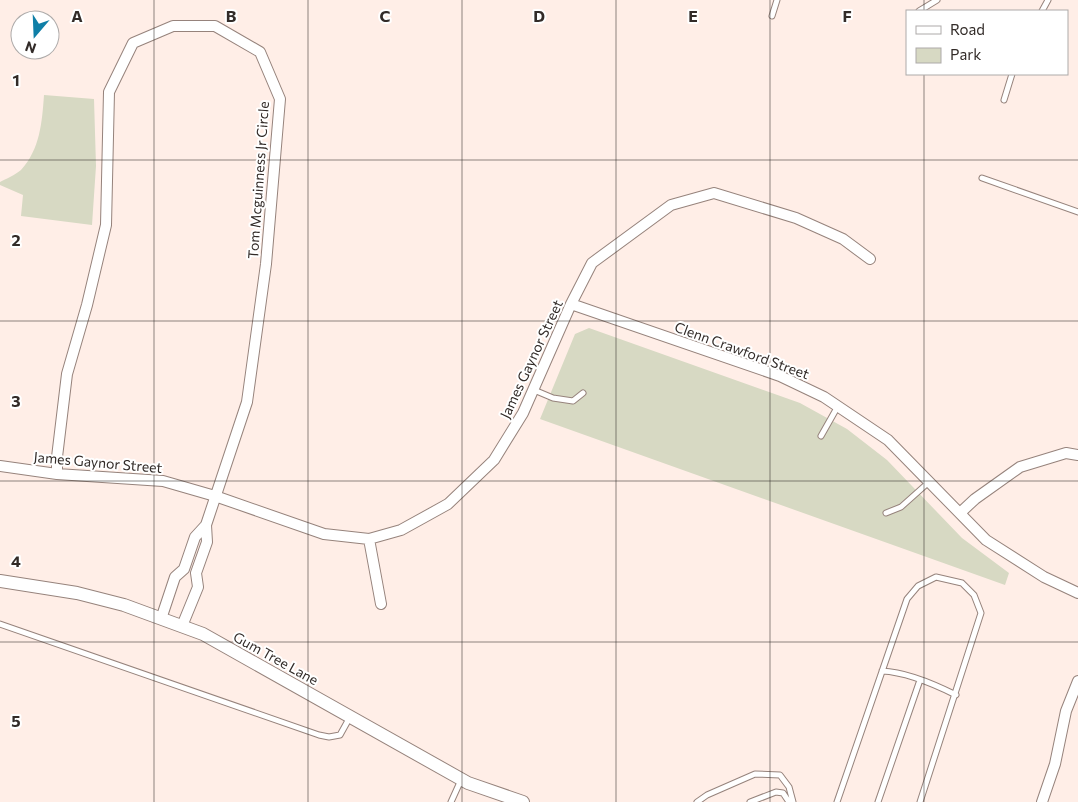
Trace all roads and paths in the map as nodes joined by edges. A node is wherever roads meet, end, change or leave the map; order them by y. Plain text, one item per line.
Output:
1 (777, 0) edge
2 (937, 0) edge
3 (921, 10) edge
4 (772, 16) dead end
5 (1012, 75) edge
6 (1004, 100) dead end
7 (982, 178) dead end
8 (1078, 212) edge
9 (870, 260) dead end
10 (571, 304) junction
11 (534, 390) junction
12 (583, 393) dead end
13 (838, 406) junction
14 (821, 436) dead end
15 (1078, 455) edge
16 (0, 466) edge
17 (57, 474) junction
18 (930, 482) junction
19 (215, 496) junction
20 (886, 513) dead end
21 (960, 513) junction
22 (206, 525) junction
23 (369, 539) junction
24 (184, 569) junction
25 (196, 573) junction
26 (0, 582) edge
27 (1078, 593) edge
28 (381, 604) dead end
29 (161, 618) junction
30 (0, 624) edge
31 (182, 626) junction
32 (882, 671) junction
33 (920, 680) junction
34 (1078, 681) edge
35 (956, 695) junction
36 (350, 717) junction
37 (462, 779) junction
38 (451, 802) edge
39 (523, 802) edge
40 (698, 802) edge
41 (750, 802) edge
42 (789, 802) edge
43 (793, 802) edge
44 (837, 802) edge
45 (878, 802) edge
46 (920, 802) edge
47 (1042, 802) edge

1 - 4 lane
2 - 3 lane
5 - 6 lane
7 - 8 lane
9 - 10 street, James Gaynor Street
10 - 11 street, James Gaynor Street
10 - 13 street, Clenn Crawford Street
11 - 12 lane
11 - 23 street, James Gaynor Street
13 - 14 lane
13 - 18 street, Clenn Crawford Street
15 - 21 street
16 - 17 street, James Gaynor Street
17 - 19 street, James Gaynor Street
17 - 19 street, Tom Mcguinness Jr Circle
18 - 20 lane
18 - 21 street, Clenn Crawford Street
19 - 22 street, Tom Mcguinness Jr Circle
19 - 23 street, James Gaynor Street
21 - 27 street, Clenn Crawford Street
22 - 24 street, Tom Mcguinness Jr Circle
22 - 25 street, Tom Mcguinness Jr Circle
23 - 28 street
24 - 25 lane
24 - 29 street, Tom Mcguinness Jr Circle
25 - 31 street, Tom Mcguinness Jr Circle
26 - 29 street, Gum Tree Lane
29 - 31 street, Gum Tree Lane
30 - 36 lane
31 - 36 street, Gum Tree Lane
32 - 33 lane
32 - 35 lane
32 - 44 lane
33 - 35 lane
33 - 45 lane
34 - 47 street
35 - 46 lane
36 - 37 street, Gum Tree Lane
37 - 38 lane
37 - 39 street, Gum Tree Lane
40 - 43 lane
41 - 42 lane

